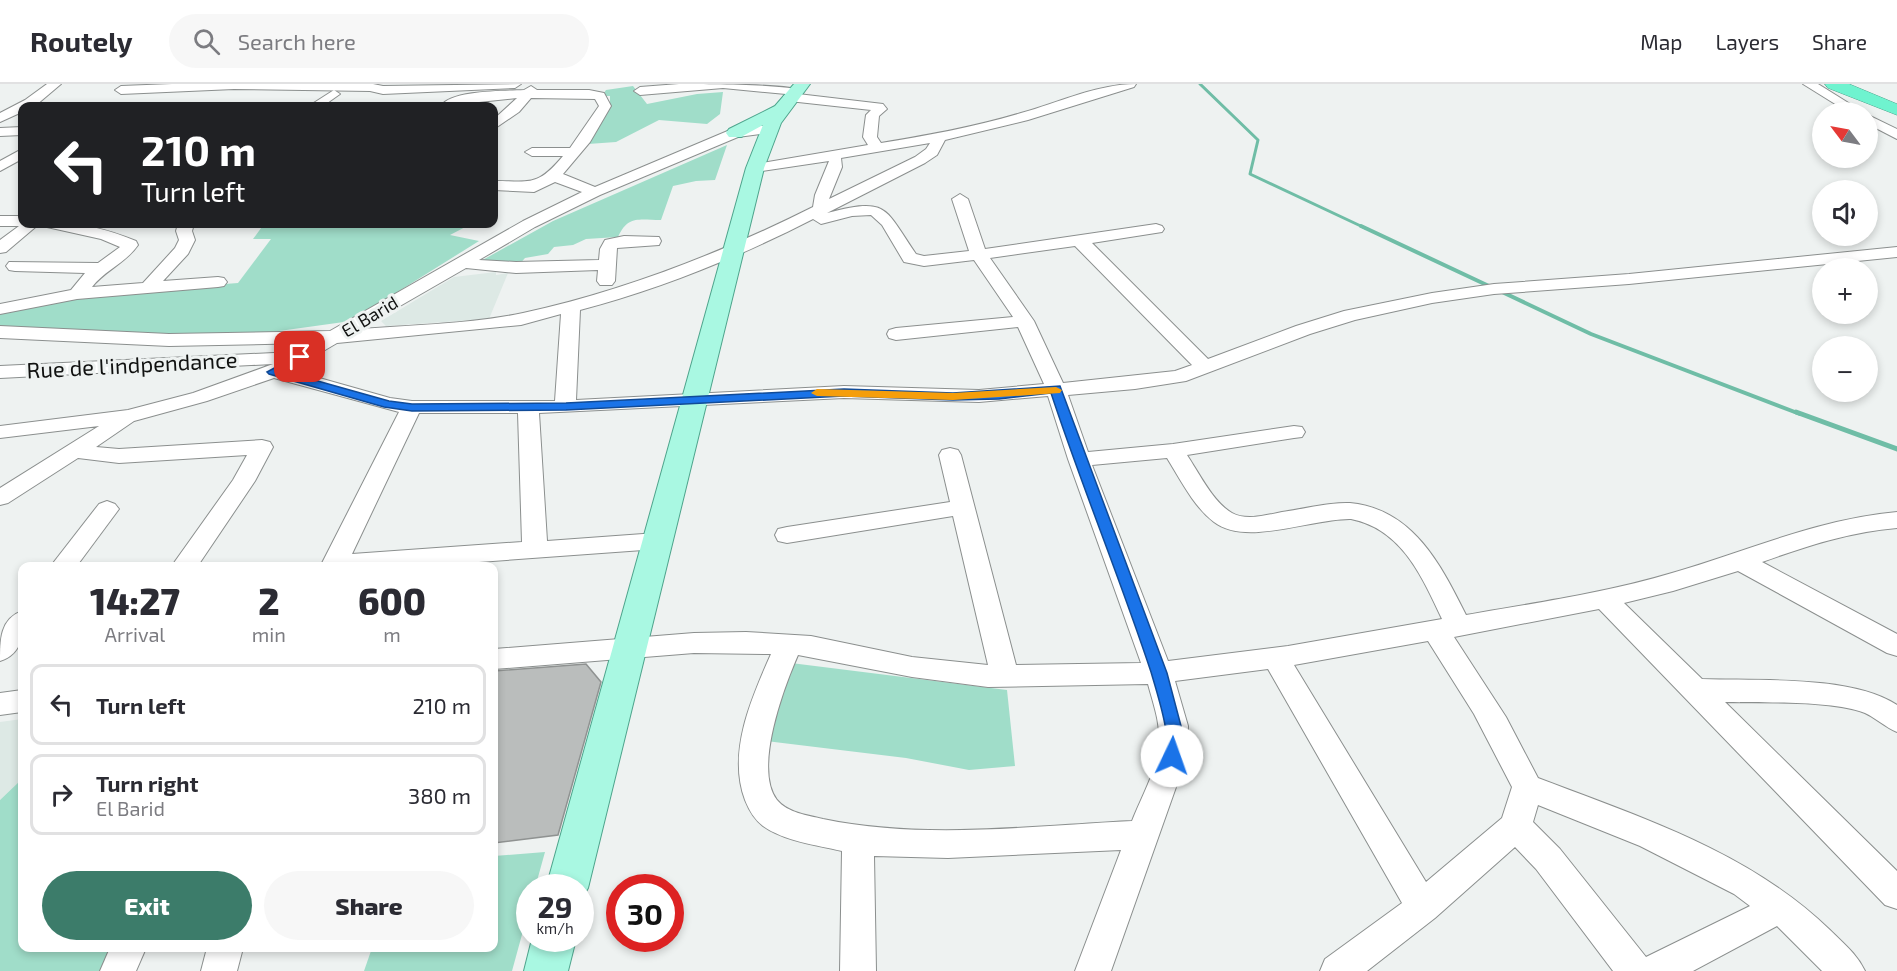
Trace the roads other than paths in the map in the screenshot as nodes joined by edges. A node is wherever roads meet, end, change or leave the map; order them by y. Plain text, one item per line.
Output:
1 (55, 84) edge
2 (515, 84) edge
3 (607, 84) edge
4 (723, 84) edge
5 (1130, 84) edge
6 (1809, 84) edge
7 (1833, 84) edge
8 (1852, 84) edge
9 (235, 85) edge
10 (318, 85) edge
11 (531, 89) edge
12 (121, 90) dead end
13 (640, 91) dead end
14 (255, 92) junction
15 (334, 94) dead end
16 (593, 94) junction
17 (30, 102) edge
18 (174, 102) dead end
19 (321, 102) edge
20 (455, 102) edge
21 (1839, 102) edge
22 (1897, 103) edge
23 (783, 107) edge
24 (18, 108) edge
25 (1897, 110) edge
26 (0, 118) edge
27 (498, 121) edge
28 (1878, 125) edge
29 (18, 131) edge
30 (0, 132) edge
31 (1897, 135) edge
32 (727, 136) junction
33 (940, 137) junction
34 (876, 146) junction
35 (532, 152) dead end
36 (573, 152) junction
37 (832, 154) junction
38 (18, 156) edge
39 (0, 167) edge
40 (755, 168) junction
41 (554, 176) junction
42 (498, 185) edge
43 (595, 192) junction
44 (960, 199) dead end
45 (821, 208) junction
46 (0, 221) edge
47 (18, 221) edge
48 (26, 228) edge
49 (72, 228) edge
50 (185, 228) edge
51 (784, 228) junction
52 (1156, 230) dead end
53 (1080, 240) junction
54 (653, 241) dead end
55 (0, 248) edge
56 (734, 250) junction
57 (1897, 252) edge
58 (979, 255) junction
59 (462, 262) junction
60 (608, 265) junction
61 (15, 266) dead end
62 (102, 268) junction
63 (218, 282) dead end
64 (148, 288) junction
65 (77, 294) junction
66 (604, 298) junction
67 (571, 307) junction
68 (0, 309) edge
69 (1025, 321) junction
70 (0, 332) edge
71 (896, 334) dead end
72 (337, 337) junction
73 (300, 357) junction
74 (1206, 368) junction
75 (0, 372) edge
76 (273, 372) junction
77 (1056, 389) junction
78 (696, 399) junction
79 (412, 407) junction
80 (528, 407) junction
81 (566, 407) junction
82 (129, 416) junction
83 (0, 432) edge
84 (1294, 432) dead end
85 (74, 451) junction
86 (1173, 451) junction
87 (950, 455) dead end
88 (1079, 459) junction
89 (0, 498) edge
90 (963, 507) junction
91 (107, 509) dead end
92 (1897, 520) edge
93 (787, 535) dead end
94 (657, 541) junction
95 (535, 549) junction
96 (1740, 561) junction
97 (67, 562) edge
98 (187, 562) edge
99 (335, 562) edge
100 (372, 562) edge
101 (1605, 599) junction
102 (18, 626) edge
103 (1446, 627) junction
104 (789, 644) junction
105 (1897, 646) edge
106 (629, 648) junction
107 (0, 651) edge
108 (1275, 657) junction
109 (498, 659) edge
110 (1159, 673) junction
111 (1005, 677) junction
112 (1695, 690) junction
113 (1854, 698) junction
114 (1897, 698) edge
115 (18, 702) edge
116 (0, 704) edge
117 (1897, 720) edge
118 (1527, 787) junction
119 (1516, 826) junction
120 (1142, 835) junction
121 (858, 840) junction
122 (571, 874) edge
123 (1897, 894) edge
124 (1423, 907) junction
125 (1779, 907) junction
126 (126, 952) edge
127 (224, 952) edge
128 (551, 952) edge
129 (118, 971) edge
130 (219, 971) edge
131 (546, 971) edge
132 (858, 971) edge
133 (1093, 971) edge
134 (1338, 971) edge
135 (1635, 971) edge
136 (1656, 971) edge
137 (1847, 971) edge

1 - 17 street
2 - 10 street
3 - 16 street
4 - 13 street
4 - 23 street
5 - 33 street
6 - 21 street
7 - 25 highway
8 - 22 highway
9 - 12 street
9 - 14 street
10 - 14 street
11 - 16 street
11 - 20 street
11 - 27 street
14 - 18 street
15 - 19 street
16 - 36 street
23 - 32 main road
23 - 32 street, El Barid
23 - 34 street
23 - 40 main road
24 - 26 street
28 - 31 street
29 - 30 street
32 - 43 street, El Barid
33 - 34 street
33 - 45 street
34 - 37 street
35 - 36 street
36 - 41 street
37 - 40 street
37 - 45 street
38 - 39 street
40 - 56 main road
41 - 42 street
41 - 43 street
43 - 59 street, El Barid
44 - 58 street
45 - 51 street
46 - 47 street
48 - 55 street
49 - 62 street
50 - 64 street
51 - 56 street
51 - 58 street
52 - 53 street
53 - 58 street
53 - 74 street
54 - 60 street
56 - 66 street
56 - 78 main road
57 - 74 street
58 - 69 street
59 - 60 street
59 - 72 street, El Barid
60 - 66 street
61 - 62 street
62 - 65 street
63 - 64 street
64 - 65 street
65 - 68 street
66 - 67 street
67 - 72 street
67 - 81 street
69 - 71 street
69 - 77 street
70 - 72 street
72 - 73 street, El Barid
73 - 75 street, Rue de l'indpendance
73 - 76 street, El Barid
74 - 77 street
76 - 79 street
76 - 82 street, El Barid
77 - 78 street
77 - 88 street
78 - 81 street
78 - 94 main road
79 - 80 street
79 - 99 street
80 - 81 street
80 - 95 street
82 - 83 street, El Barid
82 - 85 street
84 - 86 street
85 - 89 street
85 - 98 street
86 - 88 street
86 - 103 street
87 - 90 street
88 - 110 street
90 - 93 street
90 - 111 street
91 - 97 street
92 - 96 street
94 - 95 street
94 - 106 main road
95 - 100 street
96 - 101 street
96 - 105 street
101 - 103 street
101 - 112 street
102 - 107 street
103 - 108 street
103 - 118 street
104 - 106 street
104 - 111 street
104 - 121 street
106 - 109 street
106 - 122 main road
108 - 110 street
108 - 124 street
110 - 111 street
110 - 120 street
112 - 113 street
112 - 123 street
113 - 114 street
113 - 117 street
115 - 116 street
118 - 119 street
118 - 125 street
119 - 124 street
119 - 135 street
120 - 121 street
120 - 133 street
121 - 132 street
124 - 134 street
125 - 136 street
125 - 137 street
126 - 129 street
127 - 130 street
128 - 131 main road

